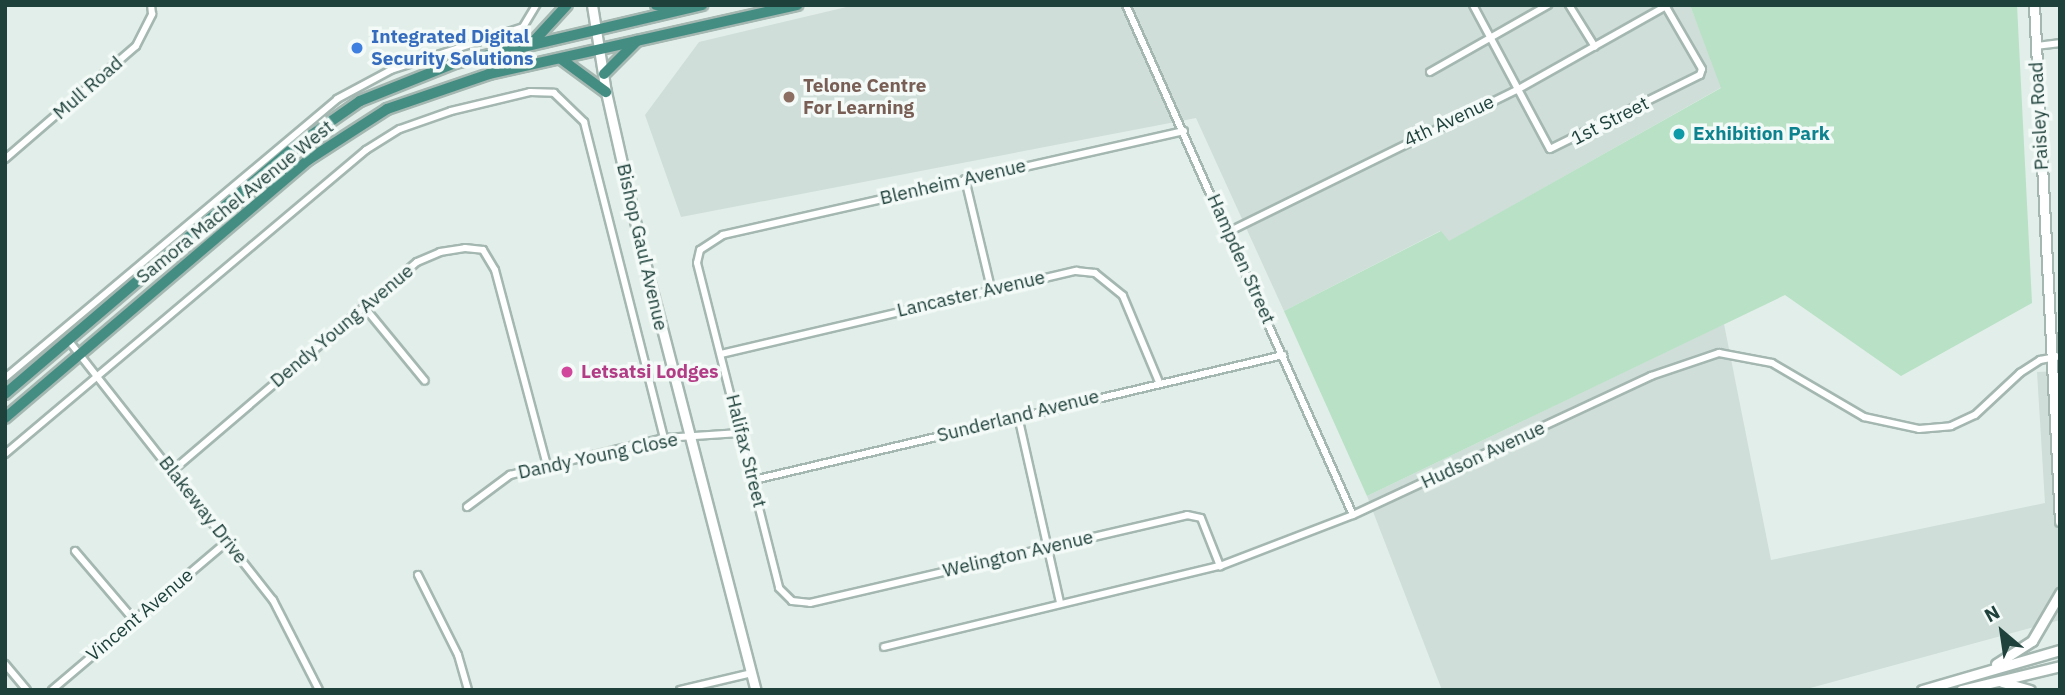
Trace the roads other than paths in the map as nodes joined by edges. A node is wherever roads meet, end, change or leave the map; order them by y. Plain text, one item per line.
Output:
1 (150, 5) edge
2 (536, 5) edge
3 (567, 5) edge
4 (592, 5) edge
5 (656, 5) edge
6 (702, 5) edge
7 (797, 5) edge
8 (1126, 5) edge
9 (1473, 5) edge
10 (1548, 5) edge
11 (1569, 5) edge
12 (2034, 5) edge
13 (1667, 6) edge
14 (681, 11) junction
15 (597, 30) junction
16 (1493, 38) junction
17 (639, 40) junction
18 (531, 43) junction
19 (2060, 43) edge
20 (2036, 46) junction
21 (1595, 47) junction
22 (600, 49) junction
23 (561, 59) junction
24 (1430, 72) dead end
25 (604, 74) junction
26 (1517, 90) junction
27 (606, 92) junction
28 (1184, 131) junction
29 (5, 159) edge
30 (965, 179) junction
31 (1230, 231) junction
32 (723, 235) joint
33 (991, 288) junction
34 (365, 309) junction
35 (69, 341) junction
36 (80, 354) junction
37 (721, 354) junction
38 (1283, 355) junction
39 (2056, 356) edge
40 (99, 374) junction
41 (5, 378) edge
42 (425, 381) dead end
43 (1159, 382) junction
44 (5, 394) edge
45 (1018, 416) junction
46 (5, 418) edge
47 (740, 433) junction
48 (688, 436) junction
49 (664, 439) junction
50 (5, 454) edge
51 (547, 465) junction
52 (171, 472) junction
53 (754, 480) junction
54 (467, 507) dead end
55 (1353, 515) junction
56 (2060, 521) edge
57 (228, 541) junction
58 (1051, 545) junction
59 (75, 551) dead end
60 (1220, 566) junction
61 (418, 575) dead end
62 (2060, 593) edge
63 (785, 597) joint
64 (1060, 603) junction
65 (134, 620) junction
66 (884, 647) dead end
67 (2060, 650) edge
68 (5, 664) edge
69 (2060, 666) edge
70 (752, 673) junction
71 (1972, 675) junction
72 (1994, 681) junction
73 (27, 690) edge
74 (52, 690) edge
75 (319, 690) edge
76 (468, 690) edge
77 (680, 690) edge
78 (756, 690) edge
79 (1922, 690) edge
80 (1961, 690) edge
81 (2030, 690) edge

1 - 29 street, Mull Road
2 - 41 street, Samora Machel Avenue West
3 - 18 highway
4 - 15 main road, Bishop Gaul Avenue
5 - 14 highway
6 - 14 highway, Samora Machel Avenue West
7 - 17 highway, Samora Machel Avenue West
8 - 28 street, Hampden Street
9 - 16 street, 1st Street
10 - 16 street
11 - 21 street
12 - 20 main road, Paisley Road
13 - 21 street, 4th Avenue
13 - 26 street, 1st Street
14 - 15 highway, Samora Machel Avenue West
15 - 18 highway, Samora Machel Avenue West
15 - 22 main road, Bishop Gaul Avenue
16 - 24 street
16 - 26 street, 1st Street
17 - 22 highway, Samora Machel Avenue West
17 - 25 highway
18 - 35 highway, Samora Machel Avenue West
19 - 20 street
20 - 39 main road, Paisley Road
21 - 26 street, 4th Avenue
22 - 23 highway, Samora Machel Avenue West
22 - 25 main road, Bishop Gaul Avenue
23 - 27 highway
23 - 36 highway, Samora Machel Avenue West
25 - 27 main road, Bishop Gaul Avenue
26 - 31 street, 4th Avenue
27 - 48 main road, Bishop Gaul Avenue
28 - 30 street, Blenheim Avenue
28 - 31 street, Hampden Street
30 - 32 street, Blenheim Avenue
30 - 33 street
31 - 38 street, Hampden Street
32 - 37 street, Halifax Street
33 - 37 street, Lancaster Avenue
33 - 43 street, Lancaster Avenue
34 - 42 street
34 - 51 street, Dendy Young Avenue
34 - 52 street, Dendy Young Avenue
35 - 36 street, Blakeway Drive
35 - 44 highway, Samora Machel Avenue West
36 - 40 street, Blakeway Drive
36 - 46 highway, Samora Machel Avenue West
37 - 47 street, Halifax Street
38 - 43 street, Sunderland Avenue
38 - 55 street, Hampden Street
39 - 55 street, Hudson Avenue
39 - 56 main road, Paisley Road
40 - 49 street, Bishop Gaul Avenue
40 - 50 street
40 - 52 street, Blakeway Drive
43 - 45 street, Sunderland Avenue
45 - 53 street, Sunderland Avenue
45 - 58 street
47 - 48 street, Dandy Young Close
47 - 53 street, Halifax Street
48 - 49 street, Dandy Young Close
48 - 70 main road, Bishop Gaul Avenue
49 - 51 street, Dandy Young Close
51 - 54 street, Dandy Young Close
52 - 57 street, Blakeway Drive
53 - 63 street, Halifax Street
55 - 60 street, Hudson Avenue
57 - 65 street, Vincent Avenue
57 - 75 street, Blakeway Drive
58 - 60 street, Welington Avenue
58 - 63 street, Welington Avenue
58 - 64 street
59 - 65 street
60 - 64 street, Hudson Avenue
61 - 76 street
62 - 71 main road
64 - 66 street, Hudson Avenue
65 - 74 street, Vincent Avenue
67 - 71 main road
68 - 73 street
69 - 72 main road
70 - 77 street
70 - 78 main road, Bishop Gaul Avenue
71 - 79 main road
72 - 80 main road
72 - 81 main road

